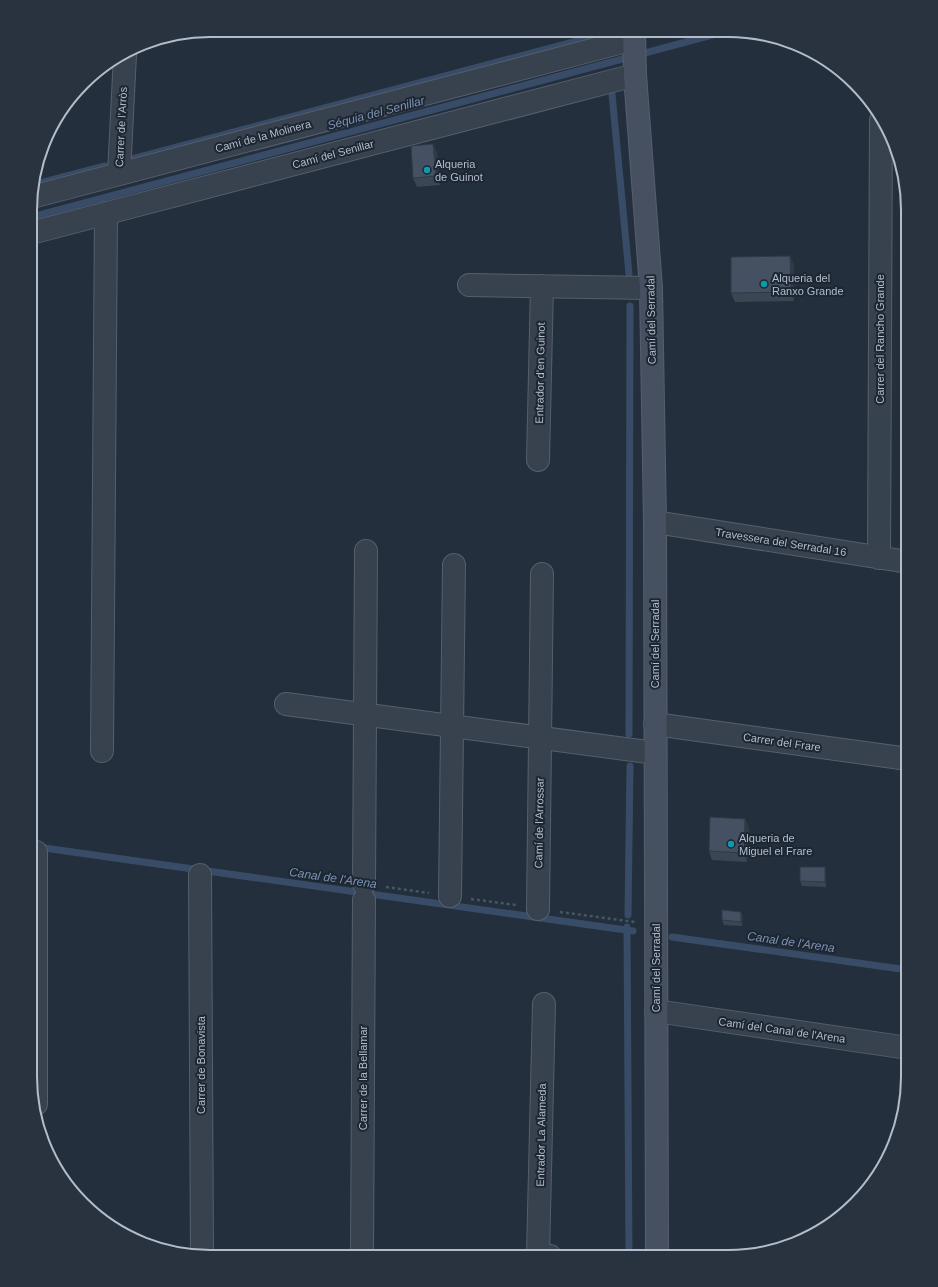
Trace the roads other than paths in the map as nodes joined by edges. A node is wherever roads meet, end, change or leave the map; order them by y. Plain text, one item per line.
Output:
1 (634, 39) edge
2 (125, 59) edge
3 (635, 71) junction
4 (881, 129) edge
5 (118, 174) junction
6 (37, 197) edge
7 (106, 213) junction
8 (37, 232) edge
9 (469, 285) dead end
10 (542, 286) junction
11 (651, 288) junction
12 (538, 460) dead end
13 (655, 522) junction
14 (366, 551) dead end
15 (879, 558) junction
16 (901, 561) edge
17 (454, 565) dead end
18 (542, 574) dead end
19 (286, 704) dead end
20 (364, 714) junction
21 (655, 724) junction
22 (452, 726) junction
23 (540, 737) junction
24 (102, 751) dead end
25 (655, 753) junction
26 (901, 758) edge
27 (200, 875) dead end
28 (450, 896) road end
29 (538, 908) road end
30 (544, 1004) dead end
31 (656, 1011) junction
32 (901, 1047) edge
33 (202, 1250) edge
34 (362, 1250) edge
35 (538, 1250) edge
36 (657, 1250) edge

1 - 3 street, Camí del Serradal
1 - 5 street, Camí de la Molinera
2 - 5 street, Carrer de l'Arròs
3 - 7 street, Camí del Senillar
3 - 11 street, Camí del Serradal
4 - 15 street, Carrer del Rancho Grande
5 - 6 street, Camí de la Molinera
7 - 8 street, Camí del Senillar
7 - 24 street
9 - 10 street
10 - 11 street
10 - 12 street, Entrador d'en Guinot
11 - 13 street, Camí del Serradal
13 - 15 street, Travessera del Serradal 16
13 - 21 street, Camí del Serradal
14 - 20 street
15 - 16 street, Travessera del Serradal 16
17 - 22 street
18 - 23 street, Camí de l'Arrossar
19 - 20 street
20 - 22 street
20 - 34 street, Carrer de la Bellamar
21 - 25 street, Camí del Serradal
21 - 26 street, Carrer del Frare
22 - 23 street
22 - 28 street
23 - 25 street
23 - 29 street, Camí de l'Arrossar
25 - 31 street, Camí del Serradal
27 - 33 street, Carrer de Bonavista
30 - 35 street, Entrador La Alameda
31 - 32 street, Camí del Canal de l'Arena
31 - 36 street, Camí del Serradal

